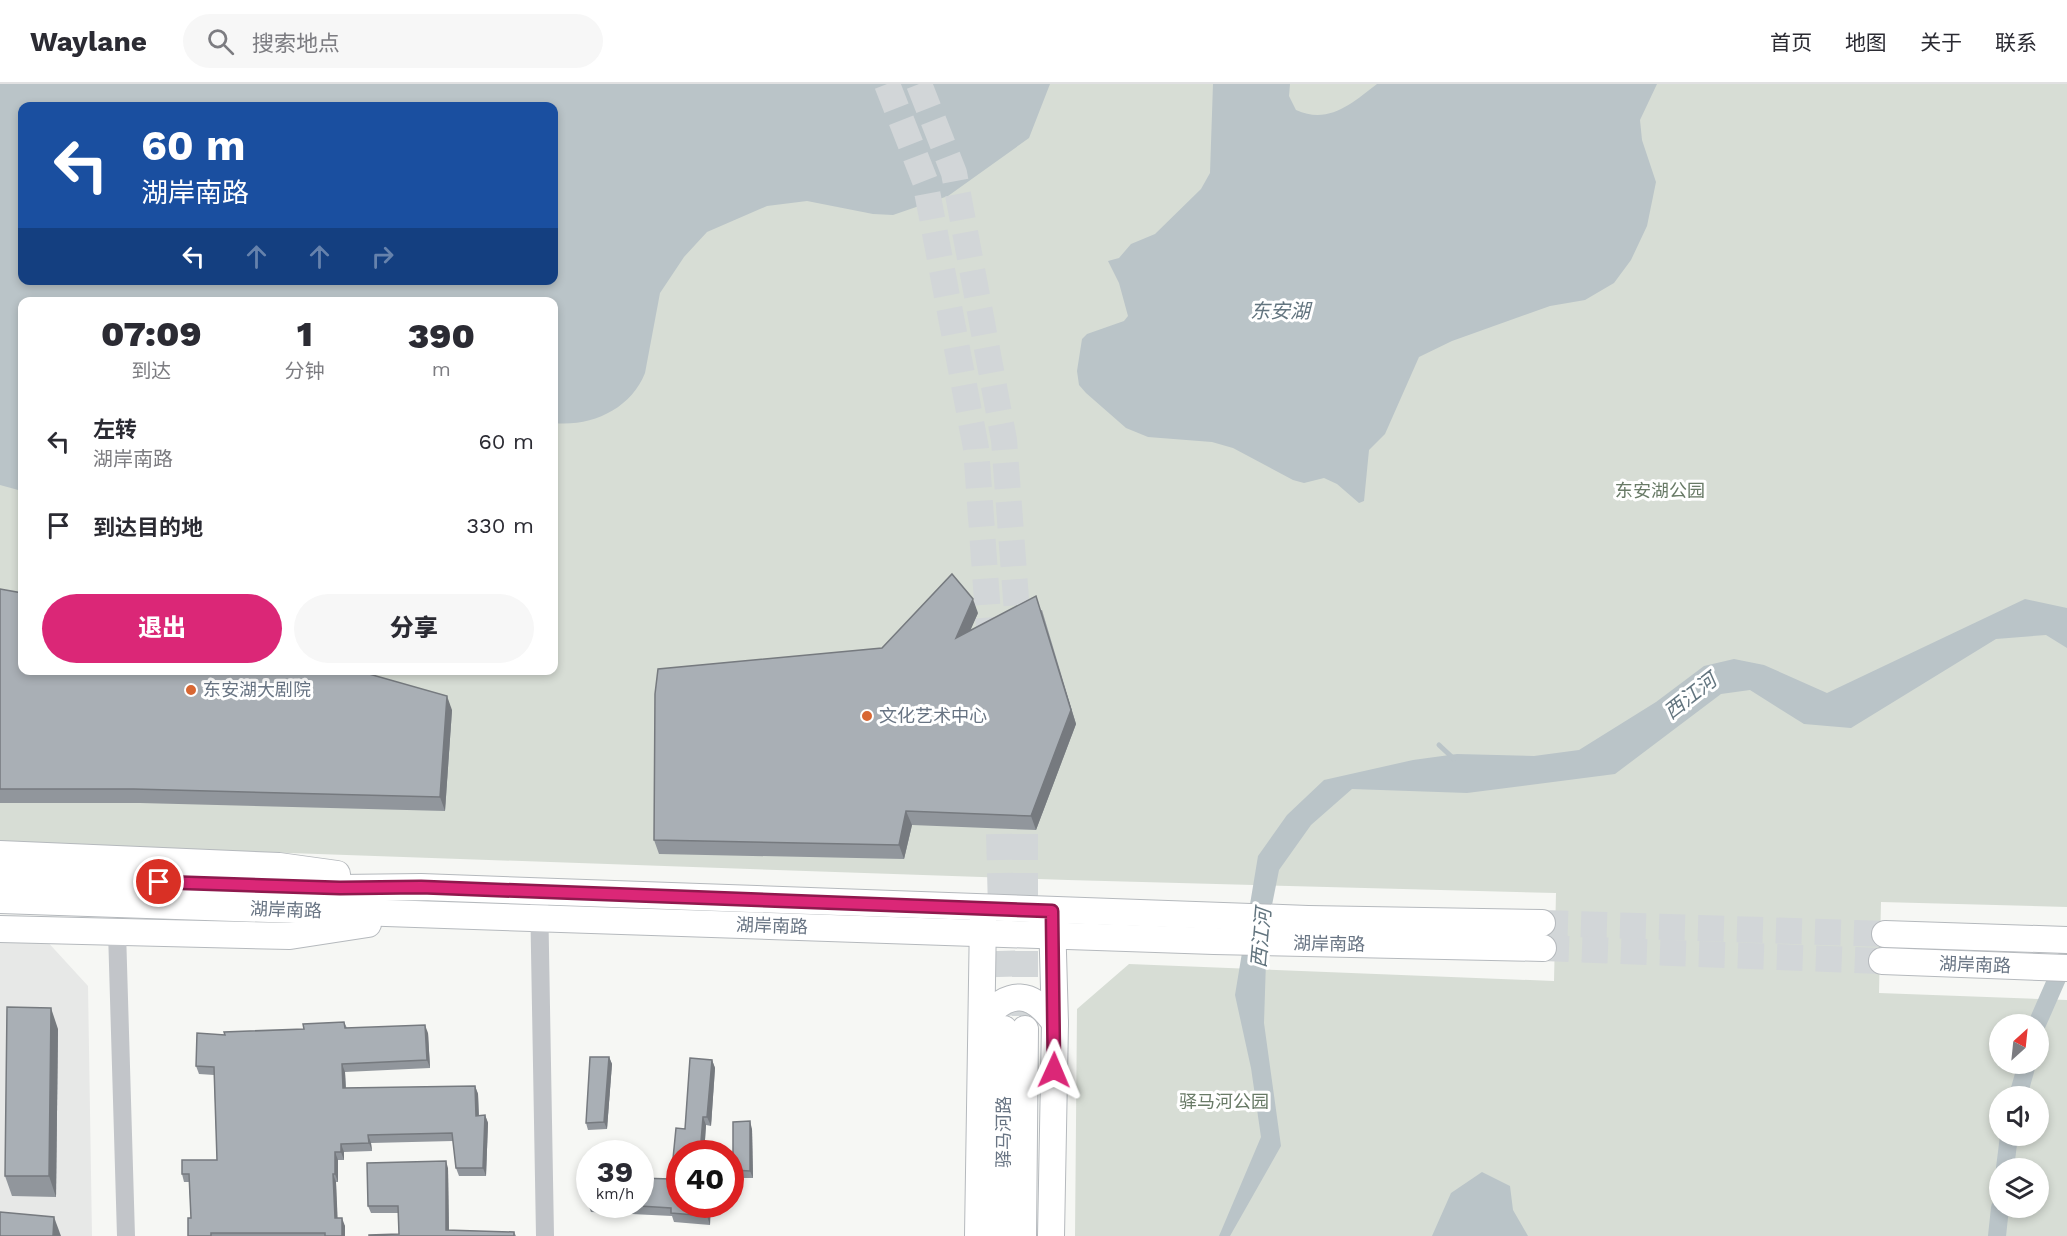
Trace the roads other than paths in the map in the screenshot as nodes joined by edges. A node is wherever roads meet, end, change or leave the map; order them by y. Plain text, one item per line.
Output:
1 (0, 854) edge
2 (0, 877) edge
3 (421, 887) junction
4 (0, 900) edge
5 (539, 905) junction
6 (1052, 911) junction
7 (423, 915) junction
8 (983, 921) junction
9 (0, 928) edge
10 (117, 931) junction
11 (1307, 932) junction
12 (1885, 934) tunnel mouth
13 (1543, 935) tunnel mouth
14 (1053, 936) junction
15 (2067, 940) edge
16 (1882, 961) tunnel mouth
17 (2067, 968) edge
18 (1056, 1023) junction
19 (1004, 1026) junction
20 (126, 1236) edge
21 (545, 1236) edge
22 (978, 1236) edge
23 (1003, 1236) edge
24 (1023, 1236) edge
25 (1051, 1236) edge

1 - 3 main road
2 - 3 main road, 湖岸南路
3 - 5 main road, 湖岸南路
4 - 7 main road, 湖岸南路
5 - 7 main road, 湖岸南路
5 - 8 main road, 湖岸南路
5 - 21 street
6 - 8 main road, 湖岸南路
6 - 11 main road, 湖岸南路
6 - 14 main road
7 - 10 main road
8 - 14 main road, 湖岸南路
8 - 19 main road
9 - 10 main road
10 - 20 street
11 - 13 main road, 湖岸南路
11 - 14 main road, 湖岸南路
12 - 15 main road, 湖岸南路
14 - 18 main road
16 - 17 main road, 湖岸南路
18 - 19 main road
18 - 25 main road
19 - 22 main road
19 - 23 main road, 驿马河路
19 - 24 main road, 驿马河路

